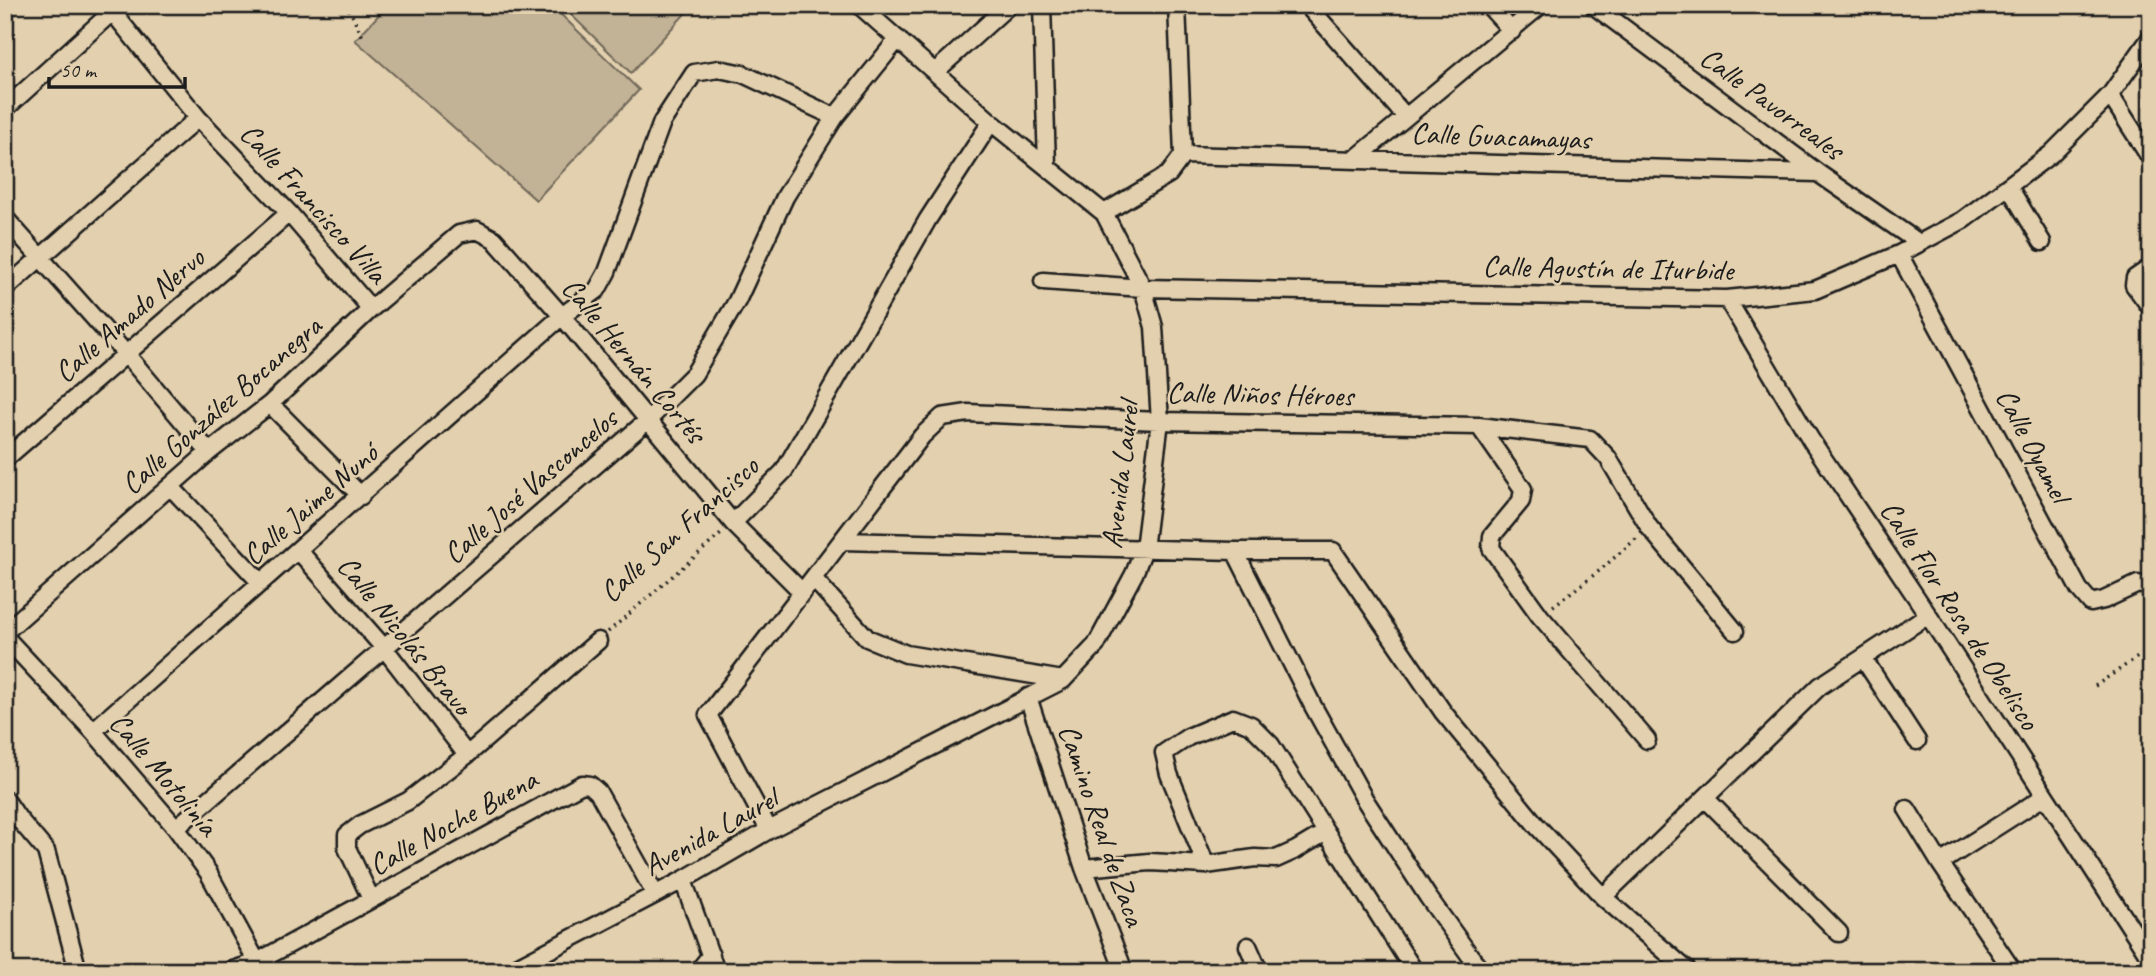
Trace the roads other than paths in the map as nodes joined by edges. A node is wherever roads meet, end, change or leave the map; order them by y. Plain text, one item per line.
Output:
1 (859, 5) edge
2 (1009, 5) edge
3 (1042, 5) edge
4 (1177, 5) edge
5 (1307, 5) edge
6 (1488, 5) edge
7 (1541, 5) edge
8 (1593, 5) edge
9 (110, 8) edge
10 (1512, 32) junction
11 (2151, 37) edge
12 (898, 39) junction
13 (935, 72) junction
14 (2110, 95) junction
15 (5, 109) edge
16 (835, 117) junction
17 (1406, 117) junction
18 (198, 118) junction
19 (992, 122) junction
20 (1183, 155) junction
21 (2151, 159) edge
22 (1354, 160) junction
23 (1047, 166) junction
24 (1818, 173) junction
25 (2009, 187) junction
26 (1104, 212) junction
27 (289, 213) junction
28 (5, 218) edge
29 (477, 230) joint
30 (2042, 242) dead end
31 (1919, 243) junction
32 (1899, 254) junction
33 (40, 259) junction
34 (2151, 267) edge
35 (1043, 281) dead end
36 (1143, 288) junction
37 (5, 289) edge
38 (1727, 299) junction
39 (2151, 308) edge
40 (371, 309) junction
41 (562, 316) junction
42 (126, 354) junction
43 (271, 404) junction
44 (648, 420) junction
45 (1160, 421) junction
46 (1479, 426) junction
47 (209, 452) junction
48 (5, 459) edge
49 (170, 486) junction
50 (361, 496) junction
51 (733, 523) junction
52 (842, 541) junction
53 (1144, 549) junction
54 (299, 551) junction
55 (1235, 551) junction
56 (813, 578) junction
57 (261, 583) junction
58 (2151, 587) edge
59 (802, 592) junction
60 (1928, 615) junction
61 (1735, 631) dead end
62 (5, 632) edge
63 (5, 637) edge
64 (597, 641) road end
65 (385, 649) junction
66 (1863, 658) junction
67 (1063, 680) junction
68 (1028, 697) junction
69 (93, 732) junction
70 (1647, 740) dead end
71 (1917, 741) dead end
72 (467, 755) junction
73 (2045, 796) junction
74 (1705, 798) junction
75 (5, 799) edge
76 (1907, 809) dead end
77 (176, 828) junction
78 (769, 830) junction
79 (1326, 832) junction
80 (1940, 863) junction
81 (1206, 865) junction
82 (1084, 868) junction
83 (683, 880) junction
84 (655, 894) junction
85 (1603, 897) junction
86 (371, 899) junction
87 (1839, 933) dead end
88 (1248, 946) dead end
89 (2148, 951) edge
90 (710, 954) junction
91 (257, 962) junction
92 (1413, 969) dead end
93 (1685, 969) edge
94 (78, 971) edge
95 (230, 971) edge
96 (509, 971) edge
97 (698, 971) edge
98 (716, 971) edge
99 (1124, 971) edge
100 (1259, 971) edge
101 (1481, 971) edge
102 (2013, 971) edge

1 - 12 street, Avenida Laurel
2 - 13 street
3 - 23 street
4 - 20 street
5 - 17 street
6 - 10 street
7 - 10 street
8 - 24 street, Calle Pavorreales
9 - 15 street
9 - 18 street, Calle Francisco Villa
10 - 17 street
11 - 14 street, Calle Agustín de Iturbide
12 - 13 street, Avenida Laurel
12 - 16 street, Calle José Vasconcelos
13 - 19 street, Avenida Laurel
14 - 21 street
14 - 25 street, Calle Agustín de Iturbide
16 - 41 street
16 - 44 street, Calle José Vasconcelos
17 - 22 street
18 - 27 street, Calle Francisco Villa
18 - 33 street
19 - 23 street, Avenida Laurel
19 - 51 street, Calle San Francisco
20 - 22 street, Calle Guacamayas
20 - 26 street
22 - 24 street, Calle Guacamayas
23 - 26 street, Avenida Laurel
24 - 31 street, Calle Pavorreales
25 - 30 street
25 - 31 street, Calle Agustín de Iturbide
26 - 36 street, Avenida Laurel
27 - 40 street, Calle Francisco Villa
27 - 42 street, Calle Amado Nervo
28 - 33 street
29 - 40 street, Calle González Bocanegra
29 - 41 street, Calle Hernán Cortés
31 - 32 street, Calle Agustín de Iturbide
32 - 38 street, Calle Agustín de Iturbide
32 - 58 street, Calle Oyamel
33 - 37 street
33 - 42 street
34 - 39 street
35 - 36 street, Calle Agustín de Iturbide
36 - 38 street, Calle Agustín de Iturbide
36 - 45 street, Avenida Laurel
38 - 60 street, Calle Flor Rosa de Obelisco
40 - 43 street, Calle González Bocanegra
41 - 44 street, Calle Hernán Cortés
41 - 50 street, Calle Jaime Nunó
42 - 47 street
42 - 48 street, Calle Amado Nervo
43 - 47 street, Calle González Bocanegra
43 - 50 street
44 - 51 street, Calle Hernán Cortés
44 - 65 street, Calle José Vasconcelos
45 - 46 street, Calle Niños Héroes
45 - 52 street, Calle Niños Héroes
45 - 53 street, Avenida Laurel
46 - 61 street, Calle Niños Héroes
46 - 70 street
47 - 49 street, Calle González Bocanegra
49 - 57 street
49 - 62 street, Calle González Bocanegra
50 - 54 street, Calle Jaime Nunó
51 - 59 street, Calle Hernán Cortés
52 - 53 street
52 - 56 street, Calle Niños Héroes
53 - 55 street
53 - 67 street, Avenida Laurel
54 - 57 street, Calle Jaime Nunó
54 - 65 street, Calle Nicolás Bravo
55 - 85 street
55 - 101 street
56 - 59 street, Calle Niños Héroes
56 - 67 street
57 - 69 street, Calle Jaime Nunó
59 - 78 street, Calle Niños Héroes
60 - 66 street
60 - 73 street, Calle Flor Rosa de Obelisco
63 - 69 street, Calle Motolinía
64 - 72 street, Calle San Francisco
65 - 72 street, Calle Nicolás Bravo
65 - 77 street, Calle José Vasconcelos
66 - 71 street
66 - 74 street
67 - 68 street, Avenida Laurel
68 - 78 street, Avenida Laurel
68 - 82 street, Camino Real de Zaca
69 - 77 street, Calle Motolinía
72 - 86 street, Calle San Francisco
73 - 80 street
73 - 89 street, Calle Flor Rosa de Obelisco
74 - 85 street
74 - 87 street
75 - 94 street
76 - 80 street
77 - 91 street, Calle Motolinía
78 - 83 street, Avenida Laurel
79 - 81 street
79 - 81 street
79 - 92 street
80 - 102 street
81 - 82 street
82 - 99 street, Camino Real de Zaca
83 - 84 street, Avenida Laurel
83 - 90 street
84 - 86 street, Calle Noche Buena
84 - 96 street, Avenida Laurel
85 - 93 street
86 - 91 street, Calle Noche Buena
88 - 100 street
90 - 97 street
90 - 98 street
91 - 95 street, Calle Noche Buena

